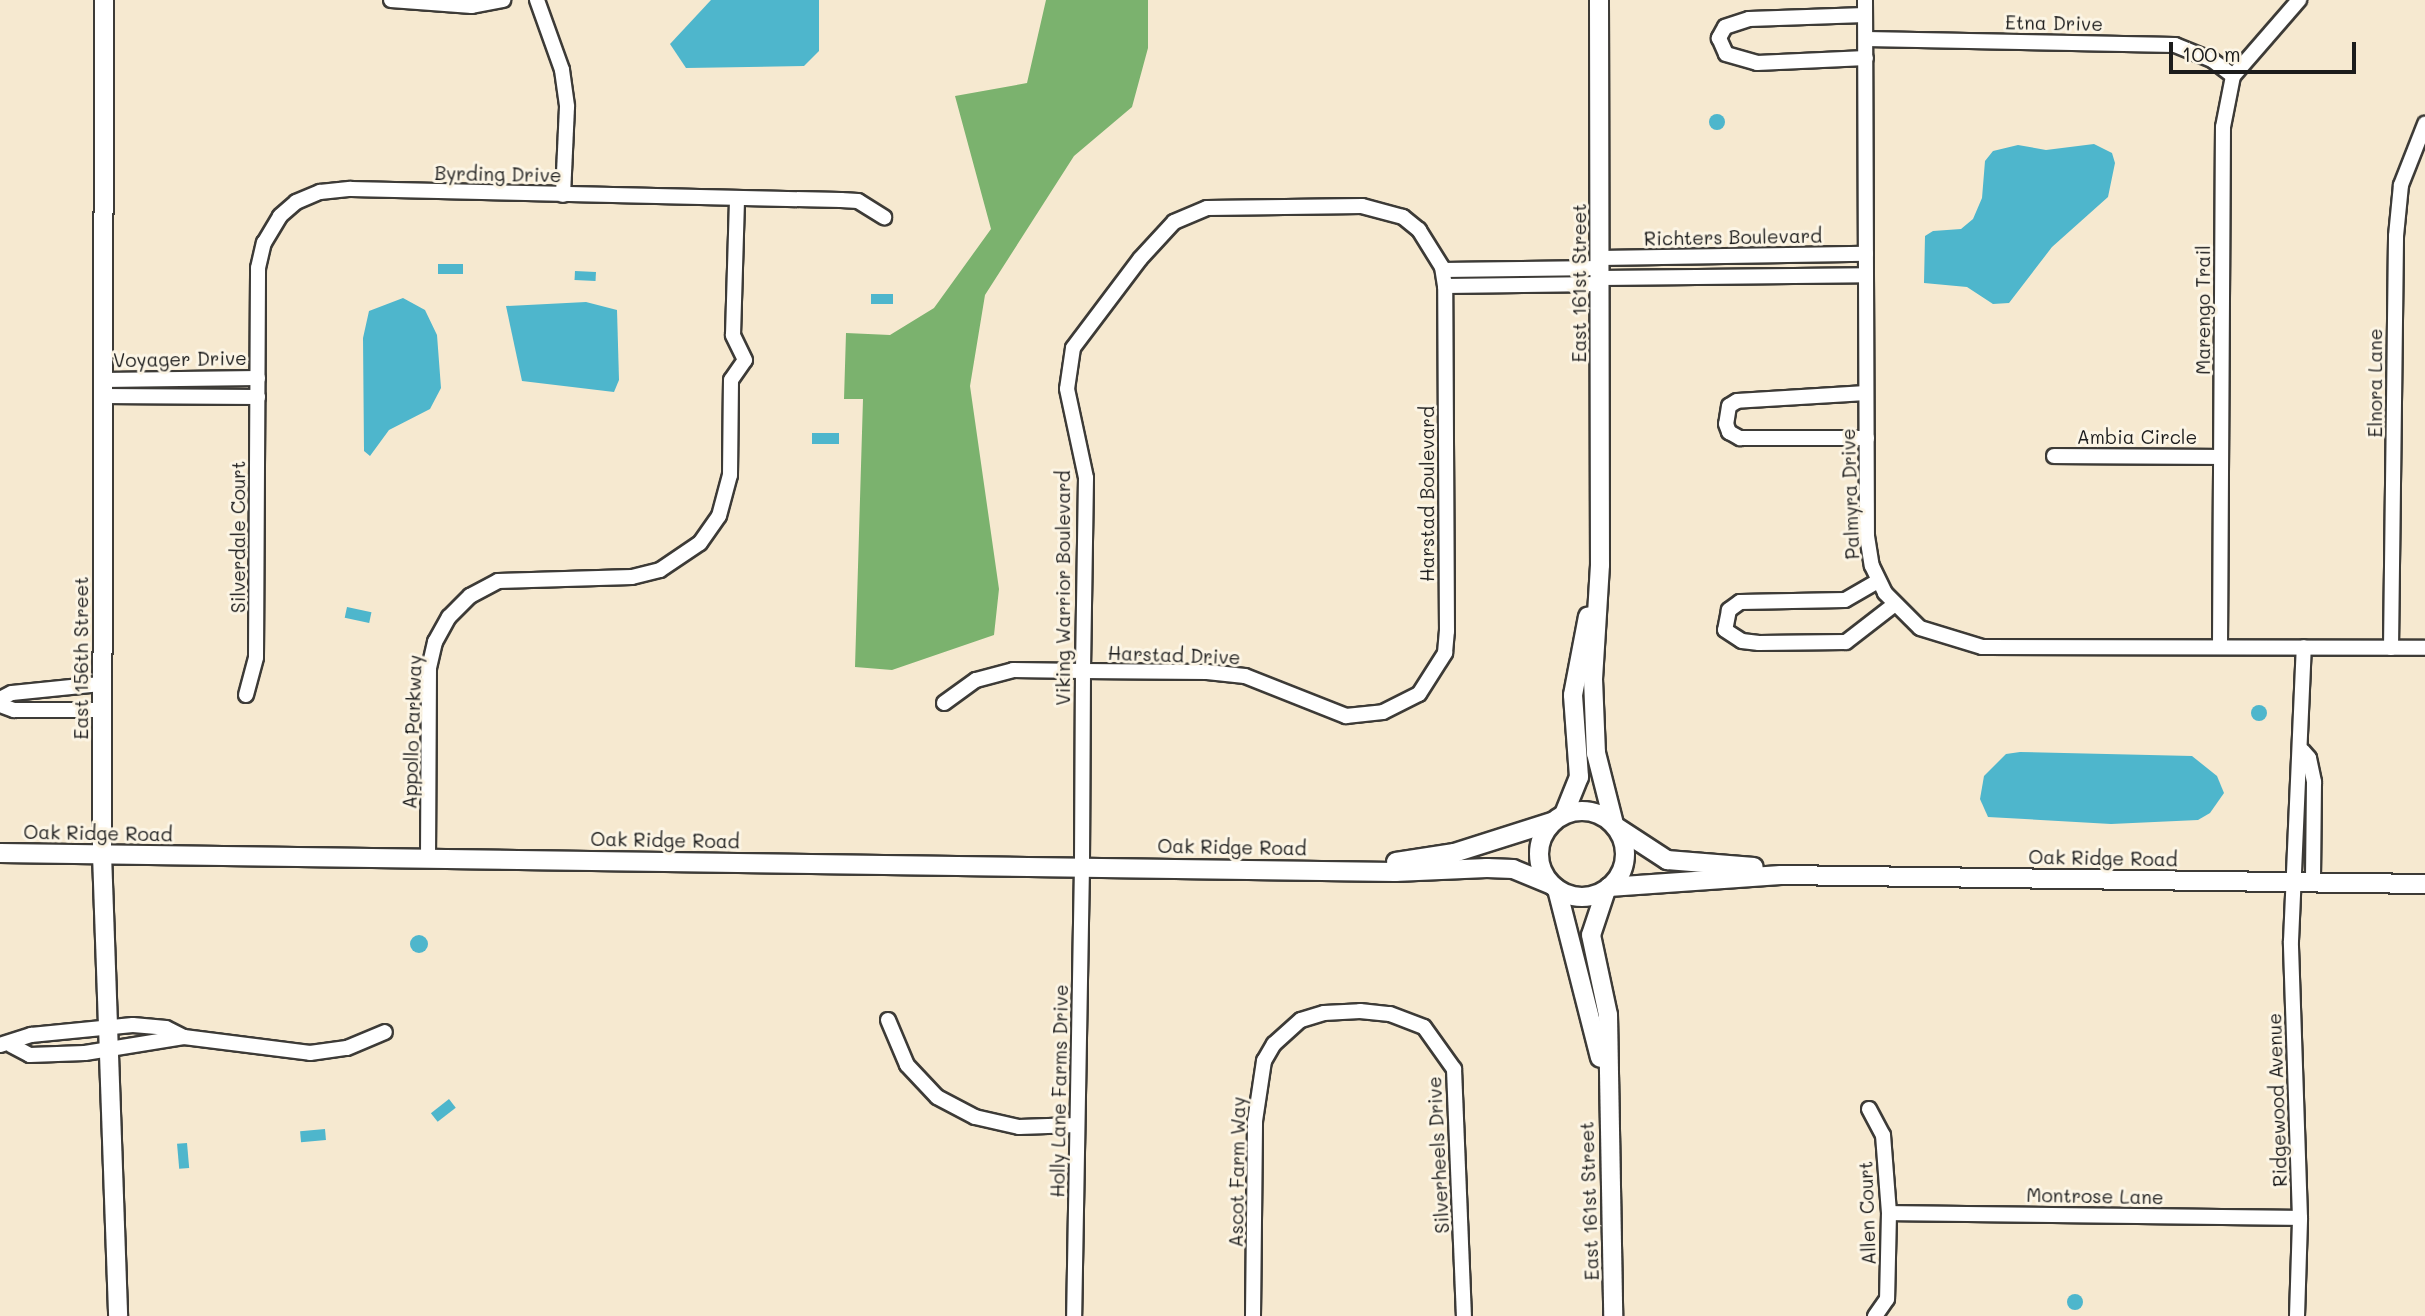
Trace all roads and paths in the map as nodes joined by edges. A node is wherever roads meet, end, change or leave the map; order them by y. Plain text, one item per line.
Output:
1 (104, 0) edge
2 (391, 0) edge
3 (503, 0) edge
4 (537, 0) edge
5 (1599, 0) edge
6 (2299, 0) edge
7 (1865, 7) edge
8 (1866, 39) junction
9 (1866, 58) junction
10 (2233, 76) junction
11 (2425, 124) edge
12 (563, 195) junction
13 (737, 198) junction
14 (884, 217) dead end
15 (1866, 254) junction
16 (1443, 270) junction
17 (1600, 272) junction
18 (1866, 275) junction
19 (1445, 286) junction
20 (258, 377) junction
21 (103, 388) junction
22 (1867, 393) junction
23 (258, 397) junction
24 (1867, 438) junction
25 (2054, 456) dead end
26 (2221, 457) junction
27 (1600, 565) junction
28 (1878, 580) junction
29 (1895, 604) junction
30 (2220, 646) junction
31 (2304, 647) junction
32 (2390, 648) junction
33 (2425, 648) edge
34 (1083, 671) junction
35 (101, 684) junction
36 (1419, 694) joint
37 (246, 695) dead end
38 (0, 699) edge
39 (944, 703) dead end
40 (0, 705) edge
41 (102, 710) junction
42 (2303, 751) junction
43 (1558, 818) junction
44 (1615, 825) junction
45 (0, 853) edge
46 (102, 855) junction
47 (428, 858) junction
48 (1082, 866) junction
49 (1330, 869) junction
50 (1781, 875) junction
51 (2313, 882) junction
52 (2293, 883) junction
53 (2425, 884) edge
54 (1554, 887) junction
55 (1608, 889) junction
56 (1360, 1011) joint
57 (888, 1020) dead end
58 (108, 1027) junction
59 (385, 1032) dead end
60 (184, 1037) junction
61 (5, 1045) edge
62 (109, 1048) junction
63 (1606, 1086) junction
64 (1869, 1109) dead end
65 (1077, 1125) junction
66 (1889, 1213) junction
67 (2300, 1218) junction
68 (118, 1316) edge
69 (1074, 1316) edge
70 (1253, 1316) edge
71 (1464, 1316) edge
72 (1613, 1316) edge
73 (1875, 1316) edge
74 (2297, 1316) edge

1 - 21 street, East 156th Street
2 - 3 street
4 - 12 street
5 - 17 street, East 161st Street
6 - 10 street, Marengo Trail
7 - 8 street, Palmyra Drive
7 - 9 street
8 - 9 street, Palmyra Drive
8 - 10 street, Etna Drive
9 - 15 street, Palmyra Drive
10 - 26 street, Marengo Trail
11 - 32 street, Elnora Lane
12 - 13 street, Byrding Drive
12 - 20 street, Byrding Drive
13 - 14 street, Byrding Drive
13 - 47 street, Appollo Parkway
15 - 17 street, Richters Boulevard
15 - 18 street, Palmyra Drive
16 - 17 street
16 - 19 street, Harstad Boulevard
16 - 34 street, Viking Warrior Boulevard
17 - 18 street, Richters Boulevard
17 - 19 street
17 - 27 street, East 161st Street
18 - 22 street, Palmyra Drive
19 - 36 street, Harstad Boulevard
20 - 21 street, Voyager Drive
20 - 23 street, Silverdale Court
21 - 23 street
21 - 35 street, East 156th Street
22 - 24 street, Palmyra Drive
22 - 24 street
23 - 37 street, Silverdale Court
24 - 28 street, Palmyra Drive
25 - 26 street, Ambia Circle
26 - 30 street, Marengo Trail
27 - 43 street, East 161st Street
27 - 44 street, East 161st Street
28 - 29 street, Palmyra Drive
28 - 29 street
29 - 30 street, Palmyra Drive
30 - 31 street, Palmyra Drive
31 - 32 street, Palmyra Drive
31 - 42 street
32 - 33 street, Palmyra Drive
34 - 36 street, Harstad Drive
34 - 39 street, Harstad Drive
34 - 48 street, Viking Warrior Boulevard
35 - 38 street
35 - 41 street, East 156th Street
40 - 41 street
41 - 46 street, East 156th Street
42 - 51 street
42 - 52 street, Ridgewood Avenue
43 - 44 street
43 - 49 street, Oak Ridge Road
43 - 54 street
44 - 50 street, Oak Ridge Road
44 - 55 street
45 - 46 street, Oak Ridge Road
46 - 47 street, Oak Ridge Road
46 - 58 street, East 156th Street
47 - 48 street, Oak Ridge Road
48 - 49 street, Oak Ridge Road
48 - 65 street, Holly Lane Farms Drive
49 - 54 street, Oak Ridge Road
50 - 52 street, Oak Ridge Road
50 - 55 street, Oak Ridge Road
51 - 52 street, Oak Ridge Road
51 - 53 street, Oak Ridge Road
52 - 67 street, Ridgewood Avenue
54 - 55 street
54 - 63 street, East 161st Street
55 - 63 street, East 161st Street
56 - 70 street, Ascot Farm Way
56 - 71 street, Silverheels Drive
57 - 65 street
58 - 60 street
58 - 61 street
58 - 62 street, East 156th Street
59 - 60 street
60 - 62 street
61 - 62 street
62 - 68 street, East 156th Street
63 - 72 street, East 161st Street
64 - 66 street, Allen Court
65 - 69 street, Holly Lane Farms Drive
66 - 67 street, Montrose Lane
66 - 73 street, Allen Court
67 - 74 street, Ridgewood Avenue

